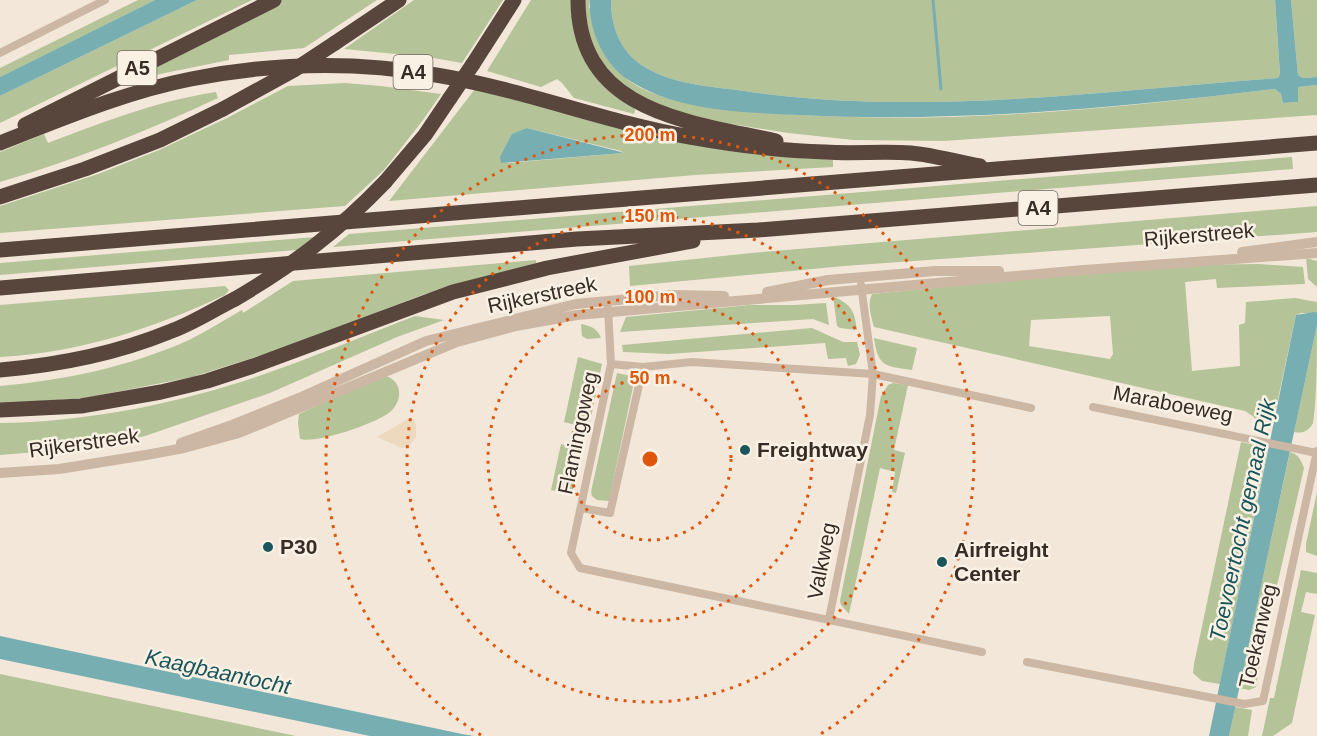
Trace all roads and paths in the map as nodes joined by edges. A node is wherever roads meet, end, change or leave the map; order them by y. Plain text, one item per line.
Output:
1 (105, 0) edge
2 (274, 0) edge
3 (399, 0) edge
4 (514, 0) edge
5 (578, 0) edge
6 (0, 52) edge
7 (0, 137) edge
8 (1317, 142) edge
9 (0, 143) edge
10 (829, 153) junction
11 (1001, 169) junction
12 (1317, 185) edge
13 (0, 197) edge
14 (758, 230) junction
15 (1317, 242) edge
16 (0, 250) edge
17 (1317, 253) edge
18 (1084, 267) junction
19 (861, 284) junction
20 (0, 288) edge
21 (608, 307) junction
22 (611, 364) junction
23 (642, 367) junction
24 (0, 370) edge
25 (873, 374) junction
26 (1093, 407) dead end
27 (1031, 408) dead end
28 (0, 410) edge
29 (1317, 452) edge
30 (0, 473) edge
31 (581, 508) junction
32 (571, 553) joint
33 (829, 619) junction
34 (982, 652) dead end
35 (1027, 662) dead end

1 - 6 street
2 - 7 highway, A5
3 - 13 highway, bridge
4 - 24 highway, bridge
5 - 10 highway, A4
8 - 11 highway, A4
9 - 10 highway, A4
10 - 11 highway, A4
11 - 16 highway, A4
12 - 14 highway, A4
14 - 20 highway, A4
14 - 28 highway, A4
15 - 18 street, Rijkerstreek
17 - 18 street, Rijkerstreek
18 - 19 street, Rijkerstreek
19 - 21 street, Rijkerstreek
19 - 25 street, Valkweg
21 - 22 street, Flamingoweg
21 - 30 street, Rijkerstreek
22 - 23 street, Flamingoweg
22 - 31 street, Flamingoweg
23 - 25 street
23 - 31 street, Flamingoweg
25 - 27 street
25 - 33 street, Valkweg
26 - 29 street, Maraboeweg
29 - 35 street, Toekanweg
31 - 32 street, Flamingoweg
32 - 33 street, Valkweg
33 - 34 street

